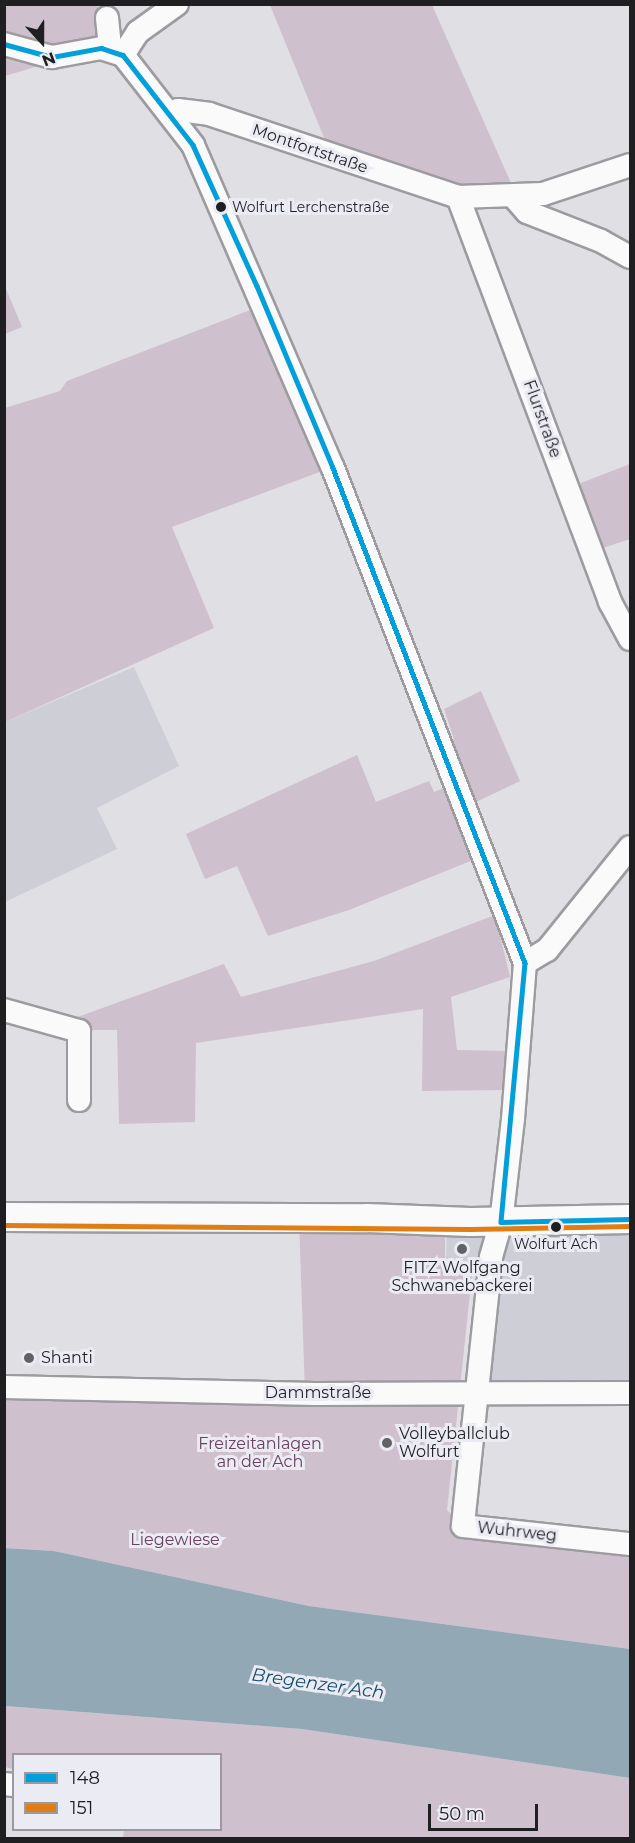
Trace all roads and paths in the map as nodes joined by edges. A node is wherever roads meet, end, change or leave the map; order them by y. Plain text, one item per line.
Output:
1 (177, 4) edge
2 (107, 18) dead end
3 (4, 44) edge
4 (116, 51) junction
5 (171, 114) junction
6 (630, 165) edge
7 (513, 196) junction
8 (458, 197) junction
9 (630, 257) edge
10 (630, 639) edge
11 (630, 847) edge
12 (525, 963) junction
13 (4, 1010) edge
14 (79, 1100) dead end
15 (4, 1217) edge
16 (630, 1219) edge
17 (501, 1222) junction
18 (4, 1387) edge
19 (630, 1393) edge
20 (478, 1395) junction
21 (630, 1544) edge

1 - 4 street
2 - 4 street
3 - 4 street
4 - 5 street
5 - 8 street, Montfortstraße
5 - 12 street
6 - 7 street, Montfortstraße
7 - 8 street, Montfortstraße
7 - 9 street
8 - 10 street, Flurstraße
11 - 12 street
12 - 17 street
13 - 14 street
15 - 17 main road
16 - 17 main road
17 - 20 street
18 - 20 street, Dammstraße
19 - 20 street, Dammstraße
20 - 21 street, Wuhrweg

